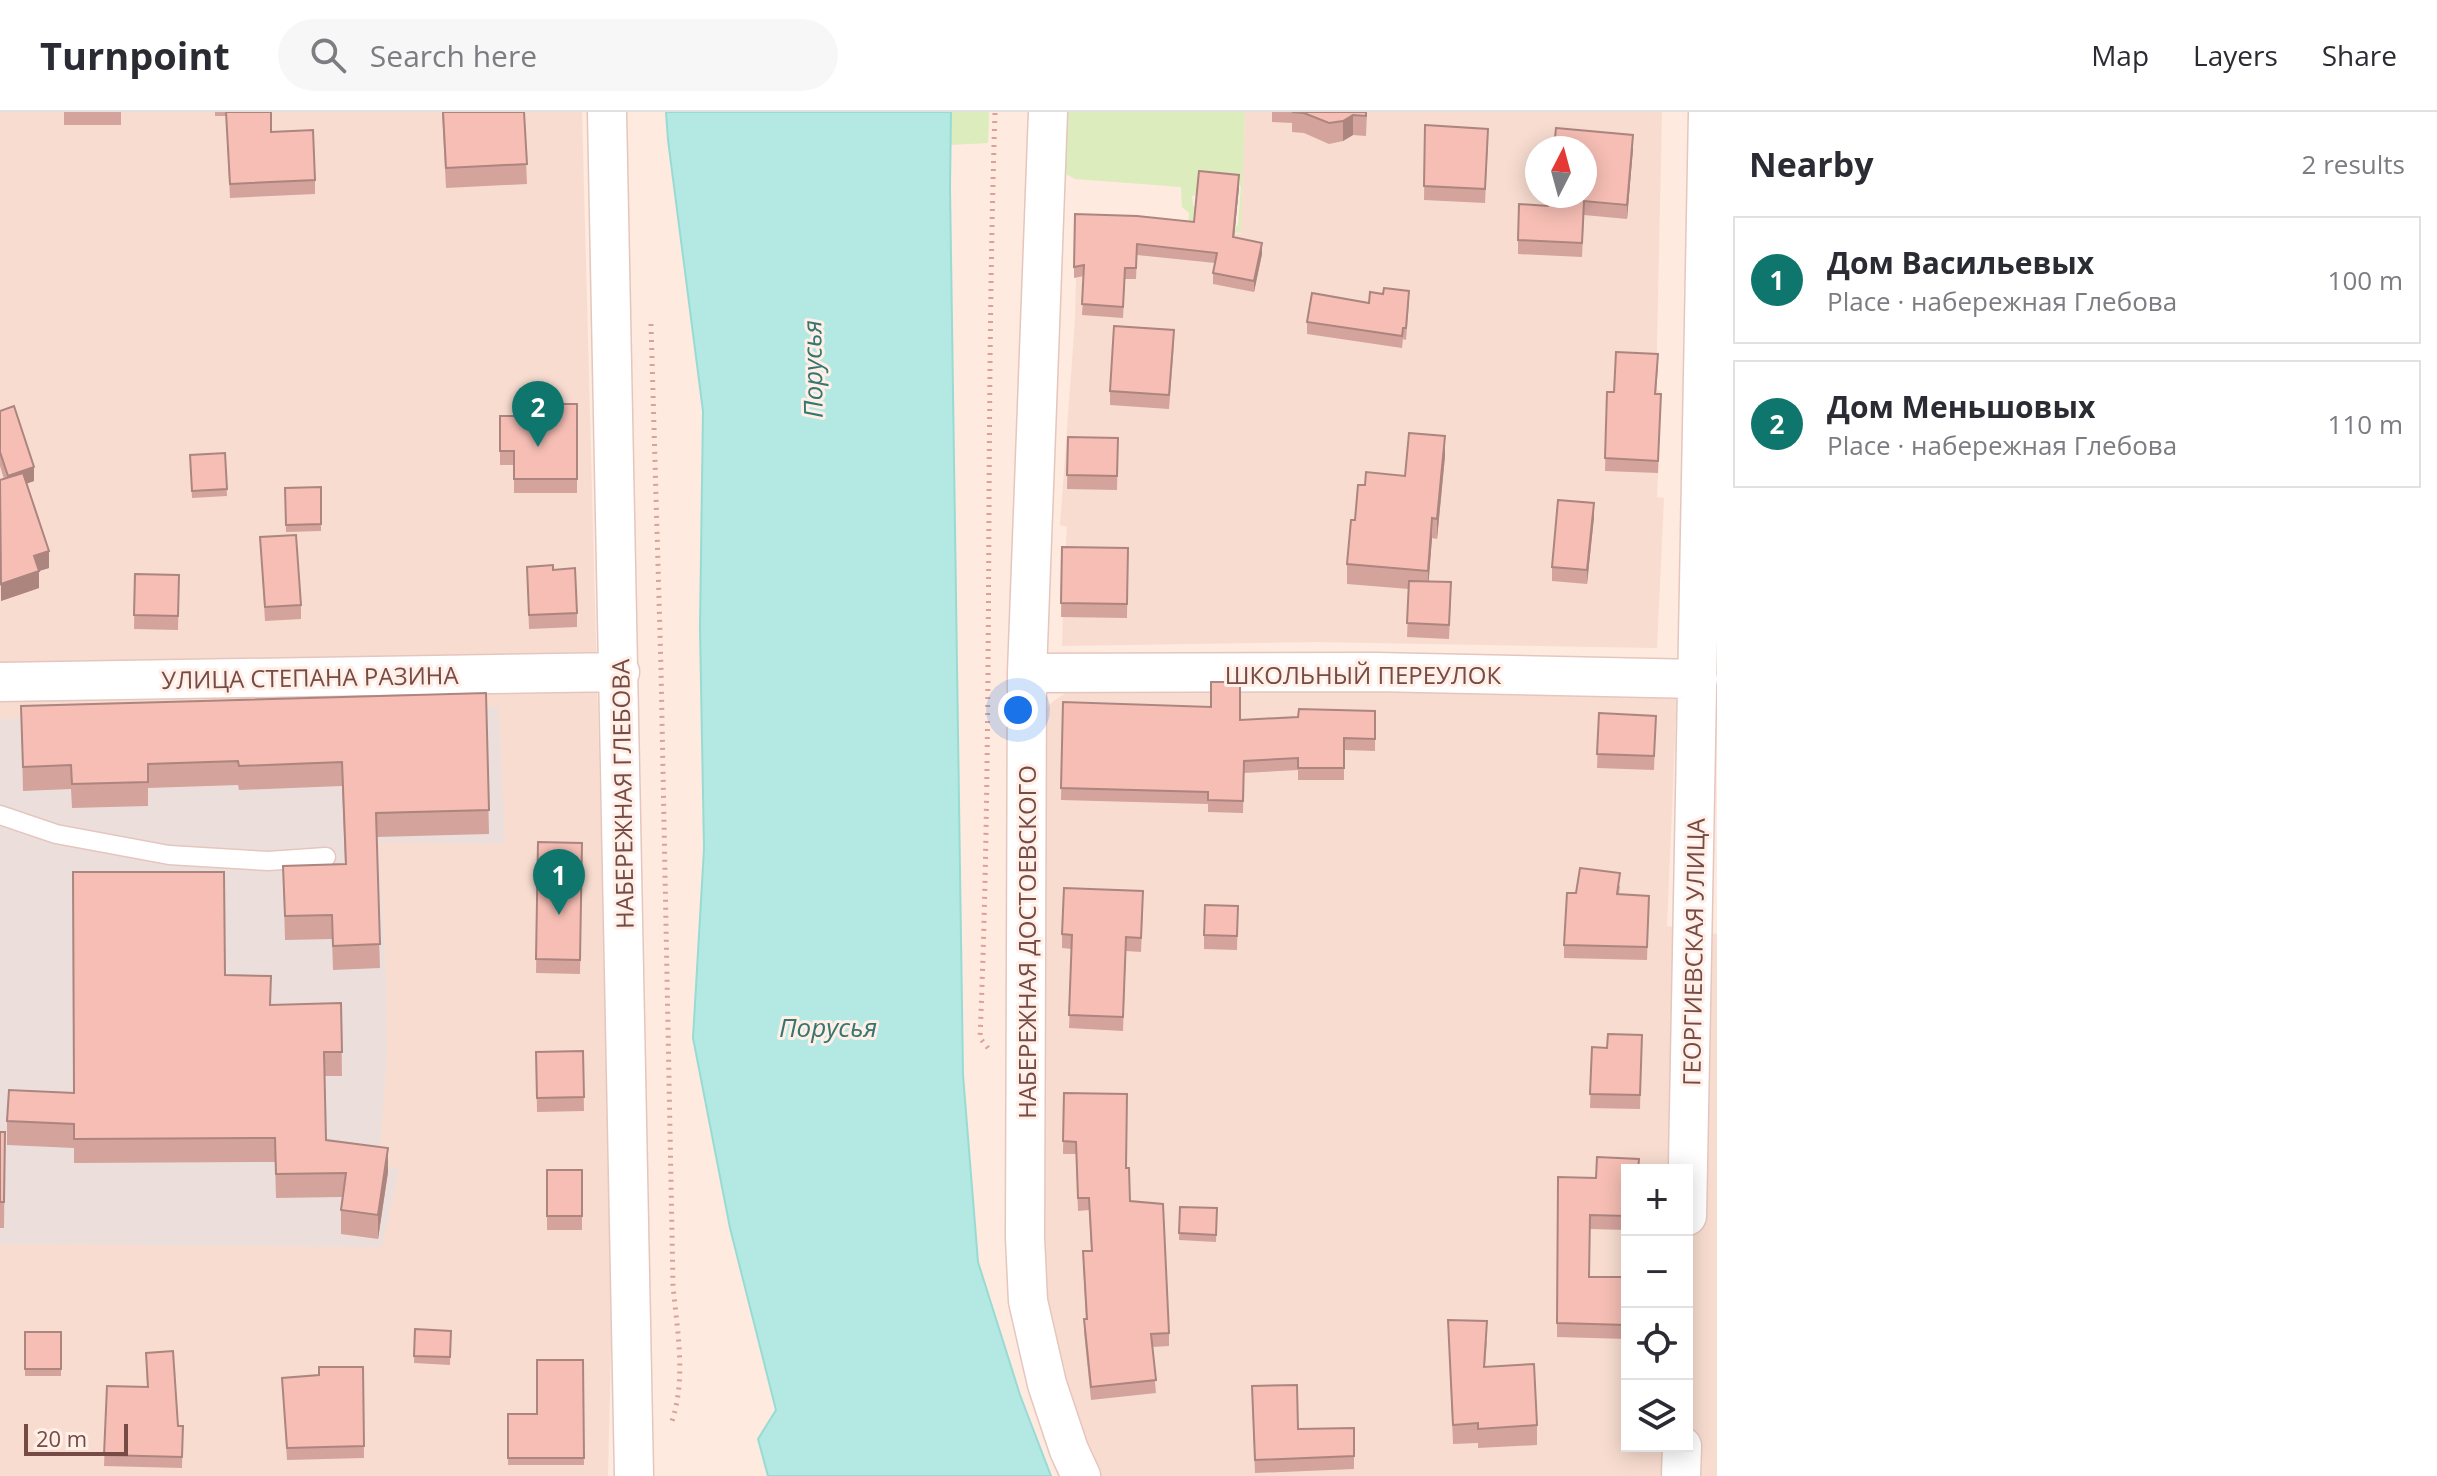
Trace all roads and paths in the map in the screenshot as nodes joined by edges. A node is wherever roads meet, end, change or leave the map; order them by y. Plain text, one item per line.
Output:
1 (607, 112) edge
2 (1048, 112) edge
3 (1708, 112) edge
4 (650, 319) dead end
5 (620, 672) junction
6 (1027, 673) junction
7 (1708, 681) edge
8 (0, 682) edge
9 (0, 815) edge
10 (326, 857) dead end
11 (1705, 908) edge
12 (1690, 1164) edge
13 (671, 1425) dead end
14 (1682, 1452) edge
15 (634, 1476) edge
16 (1081, 1476) edge
17 (1681, 1476) edge

1 - 5 street, НАБЕРЕЖНАЯ ГЛЕБОВА
2 - 6 street, НАБЕРЕЖНАЯ ДОСТОЕВСКОГО
3 - 7 street, ГЕОРГИЕВСКАЯ УЛИЦА
4 - 13 path
5 - 8 street, УЛИЦА СТЕПАНА РАЗИНА
5 - 15 street, НАБЕРЕЖНАЯ ГЛЕБОВА
6 - 7 street, ШКОЛЬНЫЙ ПЕРЕУЛОК
6 - 16 street, НАБЕРЕЖНАЯ ДОСТОЕВСКОГО
7 - 11 street, ГЕОРГИЕВСКАЯ УЛИЦА
9 - 10 lane
11 - 12 street, ГЕОРГИЕВСКАЯ УЛИЦА
14 - 17 street

